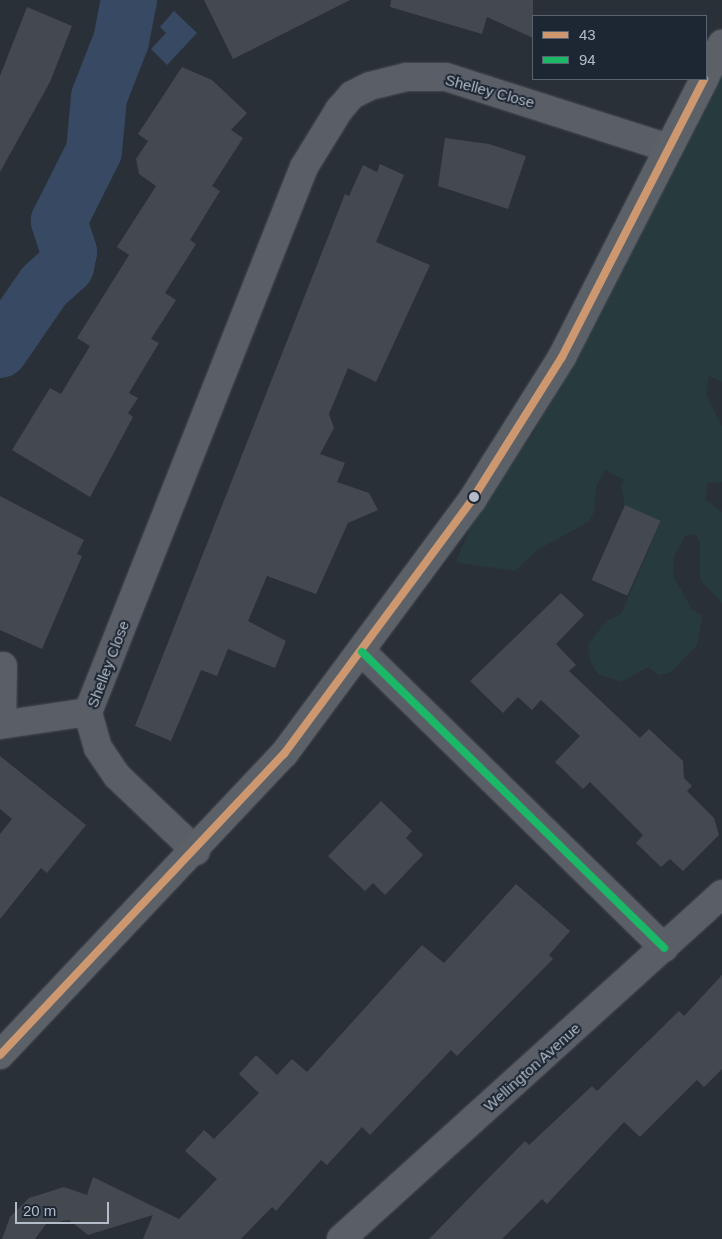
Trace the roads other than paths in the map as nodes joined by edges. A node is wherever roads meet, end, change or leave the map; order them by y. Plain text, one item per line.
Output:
1 (722, 44) edge
2 (707, 73) edge
3 (703, 80) edge
4 (668, 148) junction
5 (362, 652) junction
6 (3, 666) dead end
7 (88, 712) junction
8 (1, 723) edge
9 (196, 851) junction
10 (722, 894) edge
11 (664, 948) junction
12 (3, 1050) edge
13 (341, 1239) edge

1 - 2 main road
3 - 4 main road
4 - 5 main road
4 - 7 street, Shelley Close
5 - 9 main road
5 - 11 street
6 - 8 street
7 - 8 street
7 - 9 street, Shelley Close
9 - 12 main road
10 - 11 street, Wellington Avenue
11 - 13 street, Wellington Avenue

